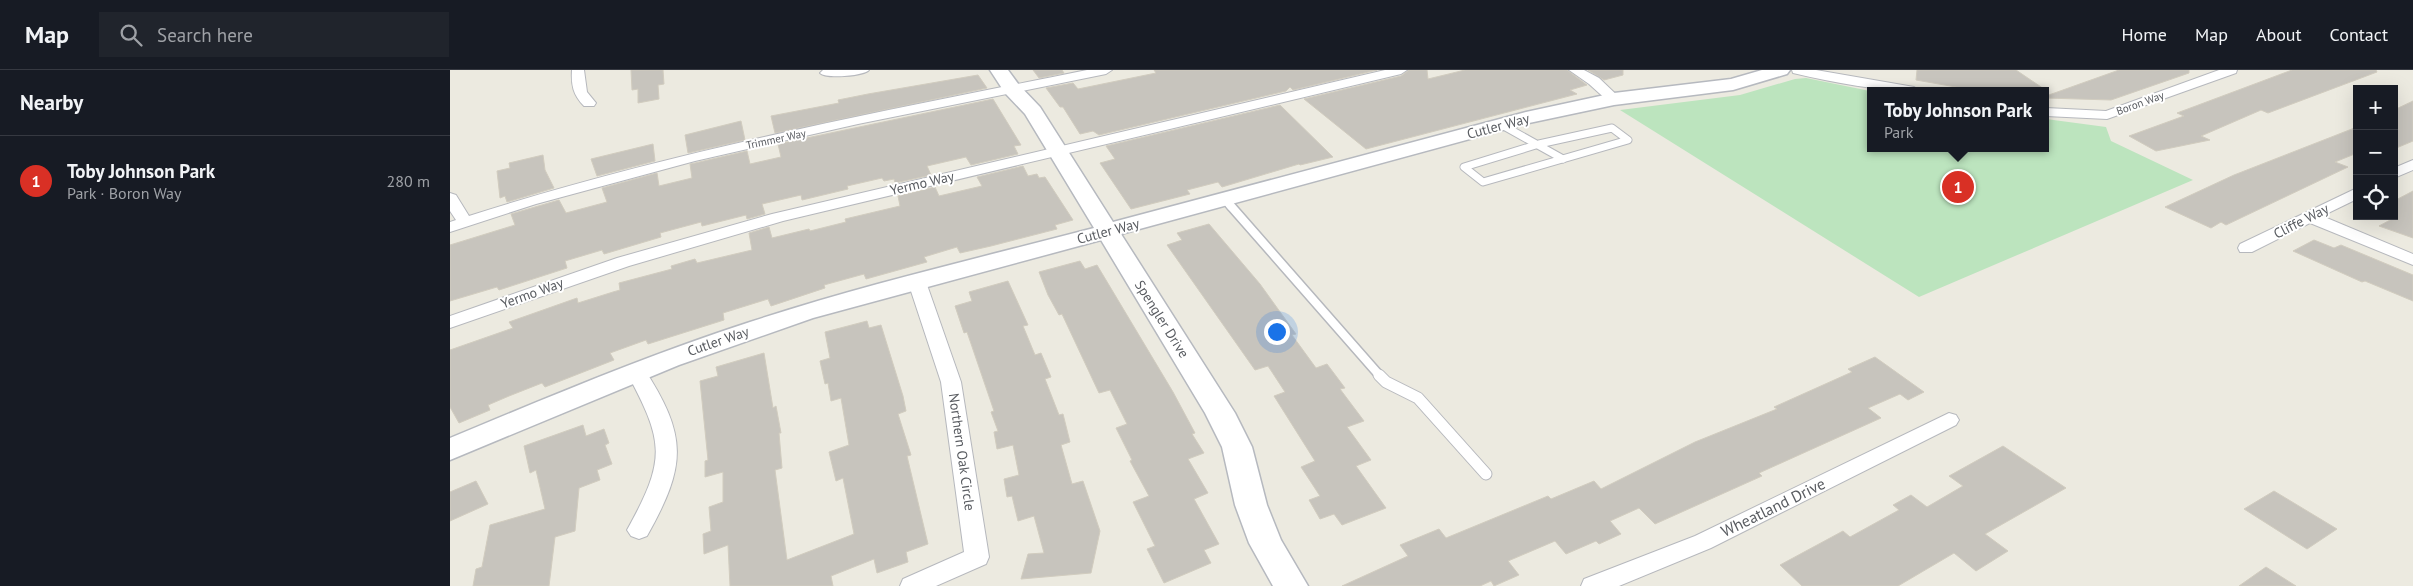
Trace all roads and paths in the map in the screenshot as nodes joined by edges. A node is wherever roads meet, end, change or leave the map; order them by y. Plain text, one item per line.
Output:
1 (578, 70) edge
2 (863, 70) edge
3 (1106, 70) edge
4 (1401, 70) edge
5 (1575, 70) edge
6 (1781, 70) edge
7 (1798, 70) edge
8 (2232, 70) edge
9 (826, 73) dead end
10 (1006, 80) edge
11 (1888, 87) edge
12 (1614, 99) junction
13 (589, 103) dead end
14 (2049, 112) edge
15 (1502, 124) junction
16 (1539, 144) junction
17 (1058, 151) junction
18 (1563, 159) junction
19 (2413, 164) edge
20 (2398, 172) edge
21 (2353, 195) edge
22 (450, 198) edge
23 (1224, 200) junction
24 (2310, 217) junction
25 (458, 225) edge
26 (1108, 232) junction
27 (2246, 248) dead end
28 (2413, 260) edge
29 (917, 282) junction
30 (450, 322) edge
31 (636, 371) junction
32 (1949, 420) dead end
33 (450, 450) edge
34 (1486, 474) dead end
35 (639, 530) dead end
36 (912, 586) edge
37 (1291, 586) edge
38 (1593, 586) edge

1 - 13 street
2 - 9 street
3 - 10 street, Trimmer Way
4 - 17 street, Yermo Way
5 - 12 street
6 - 12 street, Cutler Way
7 - 11 street
8 - 14 street, Boron Way
10 - 17 street, Spengler Drive
10 - 25 street, Trimmer Way
12 - 15 street, Cutler Way
15 - 16 lane
15 - 23 street, Cutler Way
16 - 18 lane
16 - 18 lane
16 - 18 lane
17 - 26 street, Spengler Drive
17 - 30 street, Yermo Way
19 - 20 street
21 - 24 street, Cliffe Way
22 - 25 street
23 - 26 street, Cutler Way
23 - 34 lane
24 - 27 street, Cliffe Way
24 - 28 street
26 - 29 street, Cutler Way
26 - 37 street, Spengler Drive
29 - 31 street, Cutler Way
29 - 36 street, Northern Oak Circle
31 - 33 street, Cutler Way
31 - 35 street
32 - 38 street, Wheatland Drive

